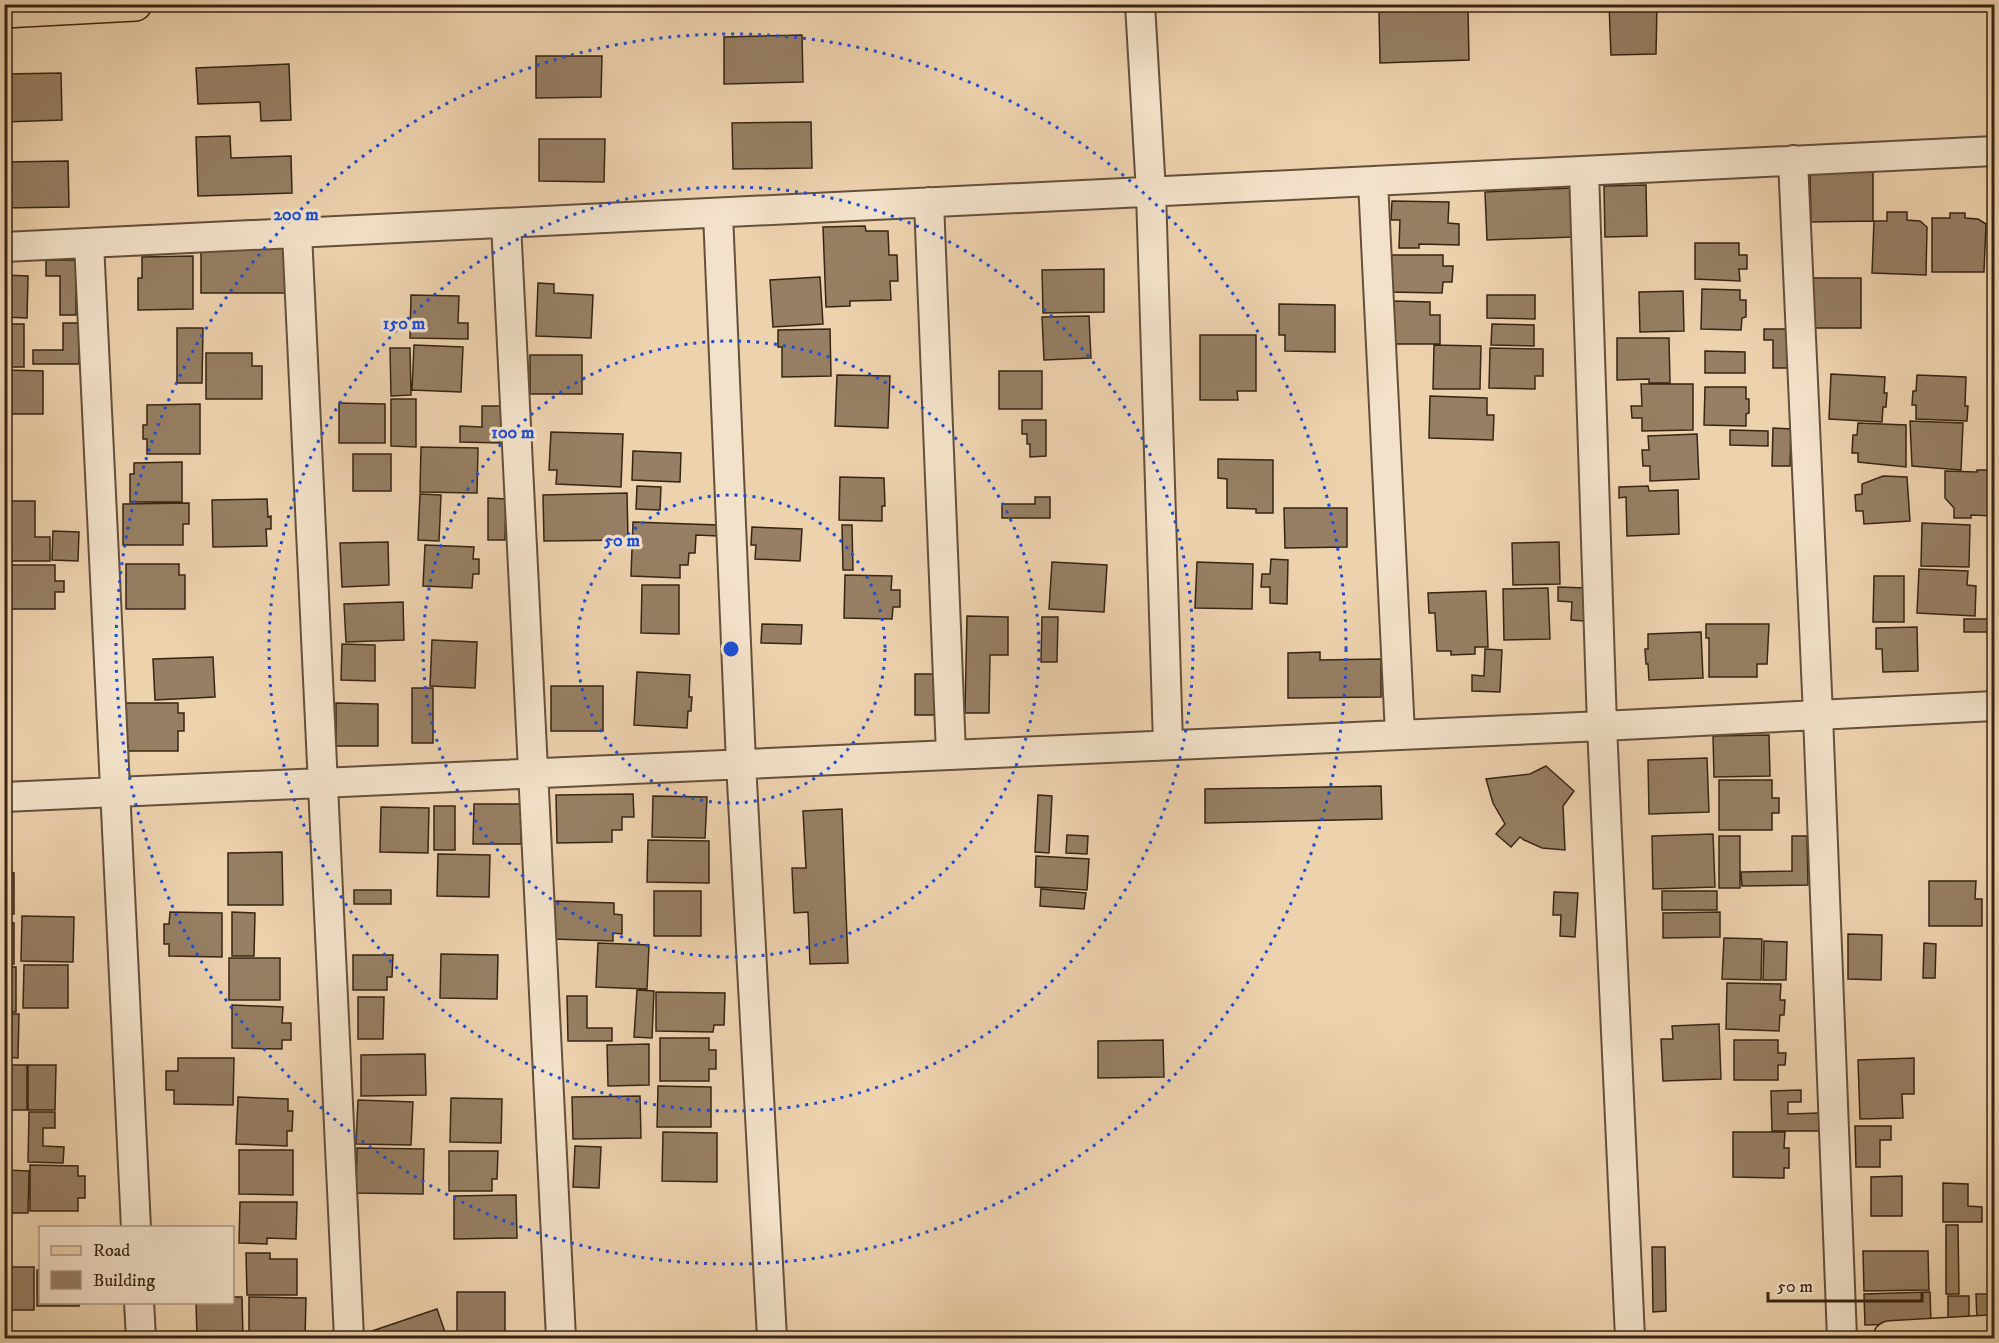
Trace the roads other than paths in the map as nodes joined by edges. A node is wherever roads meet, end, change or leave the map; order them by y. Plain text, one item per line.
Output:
1 (135, 4) edge
2 (1140, 4) edge
3 (4, 11) edge
4 (1995, 151) edge
5 (1793, 160) junction
6 (1584, 171) junction
7 (1374, 181) junction
8 (1151, 192) junction
9 (929, 202) junction
10 (718, 213) junction
11 (506, 223) junction
12 (297, 233) junction
13 (89, 243) junction
14 (4, 247) edge
15 (1995, 706) edge
16 (1818, 715) junction
17 (1602, 726) junction
18 (1400, 734) junction
19 (1168, 744) junction
20 (951, 754) junction
21 (741, 763) junction
22 (534, 773) junction
23 (323, 782) junction
24 (115, 792) junction
25 (4, 797) edge
26 (136, 1226) edge
27 (140, 1304) edge
28 (1995, 1332) edge
29 (141, 1338) edge
30 (349, 1338) edge
31 (561, 1338) edge
32 (772, 1338) edge
33 (1630, 1338) edge
34 (1842, 1338) edge
35 (1890, 1338) edge

1 - 3 main road
2 - 8 street
4 - 5 street
5 - 6 street
5 - 16 street
6 - 7 street
6 - 17 street
7 - 8 street
7 - 18 street
8 - 9 street
8 - 19 street
9 - 10 street
9 - 20 street
10 - 11 street
10 - 21 street
11 - 12 street
11 - 22 street
12 - 13 street
12 - 23 street
13 - 14 street
13 - 24 street
15 - 16 street
16 - 17 street
16 - 34 street
17 - 18 street
17 - 33 street
18 - 19 street
19 - 20 street
20 - 21 street
21 - 22 street
21 - 32 street
22 - 23 street
22 - 31 street
23 - 24 street
23 - 30 street
24 - 25 street
24 - 26 street
27 - 29 street
28 - 35 main road

